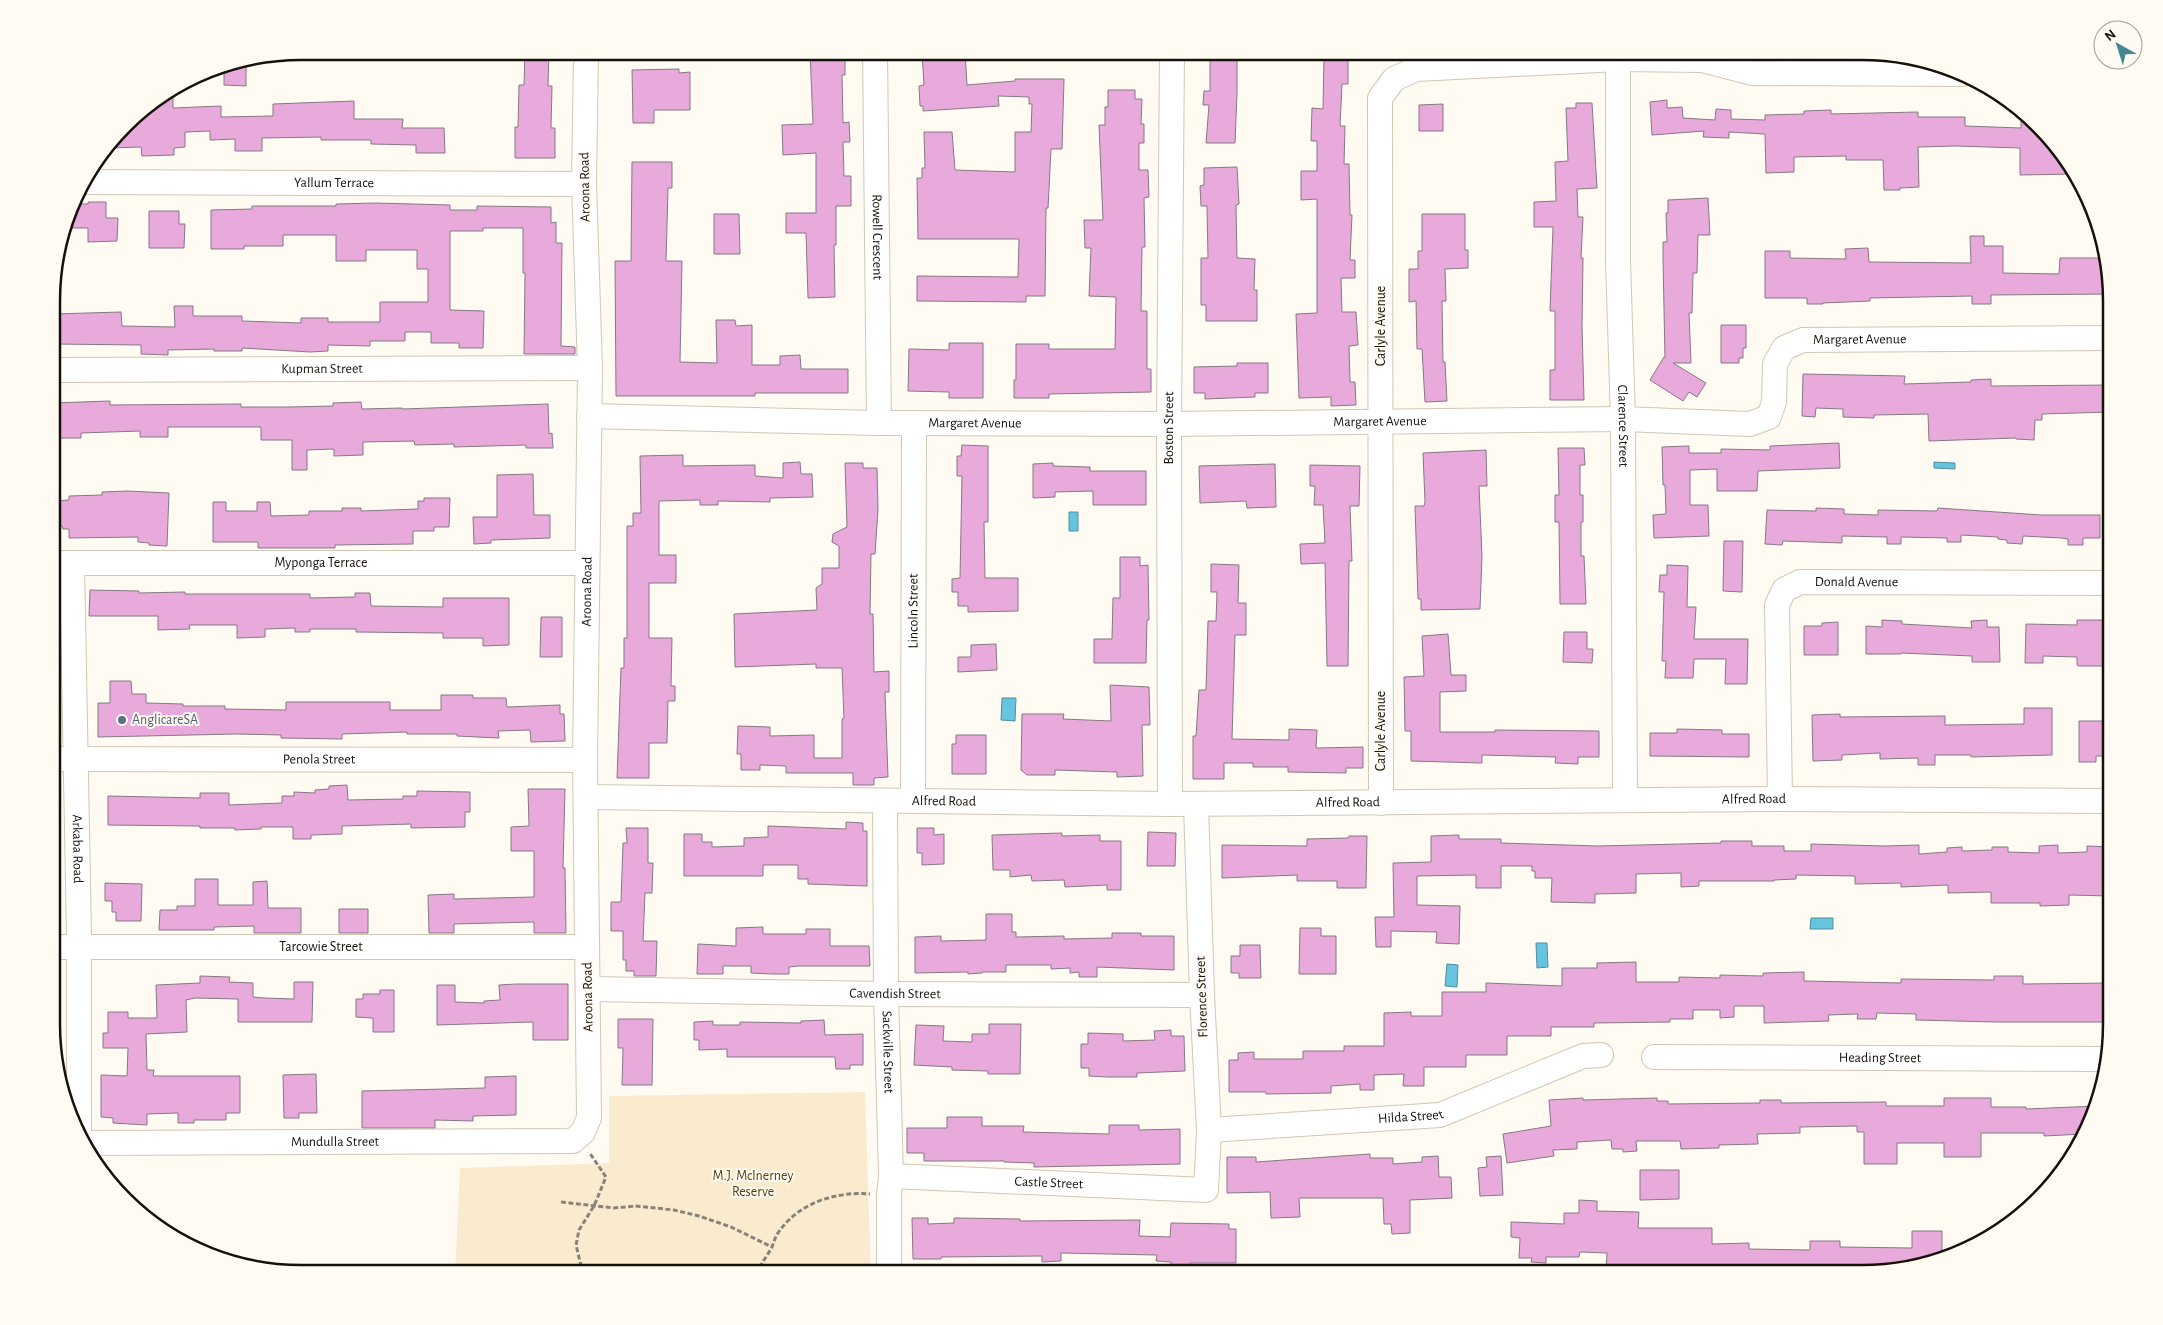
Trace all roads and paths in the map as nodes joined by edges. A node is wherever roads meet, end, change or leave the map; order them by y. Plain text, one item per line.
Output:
1 (586, 60) edge
2 (875, 60) edge
3 (1172, 60) edge
4 (1546, 60) edge
5 (1618, 60) edge
6 (1702, 60) edge
7 (1942, 74) edge
8 (91, 182) edge
9 (584, 184) junction
10 (2103, 338) edge
11 (590, 368) junction
12 (60, 370) edge
13 (589, 416) junction
14 (1623, 419) junction
15 (1381, 422) junction
16 (879, 423) junction
17 (914, 423) junction
18 (1169, 424) junction
19 (587, 562) junction
20 (63, 563) edge
21 (2103, 583) edge
22 (64, 760) edge
23 (585, 760) junction
24 (586, 797) junction
25 (1780, 799) junction
26 (885, 800) junction
27 (913, 800) junction
28 (1626, 800) junction
29 (2103, 801) edge
30 (1170, 804) junction
31 (1196, 804) junction
32 (1381, 804) junction
33 (60, 947) edge
34 (79, 947) junction
35 (587, 947) junction
36 (588, 989) junction
37 (886, 994) junction
38 (1202, 996) junction
39 (1601, 1055) dead end
40 (1654, 1057) dead end
41 (2100, 1059) edge
42 (80, 1120) edge
43 (1209, 1130) junction
44 (581, 1134) junction
45 (91, 1143) edge
46 (890, 1186) junction
47 (1206, 1190) joint
48 (561, 1202) dead end
49 (594, 1206) junction
50 (772, 1247) junction
51 (582, 1265) edge
52 (761, 1265) edge
53 (888, 1265) edge

1 - 9 street, Aroona Road
2 - 16 street, Rowell Crescent
3 - 18 street, Boston Street
4 - 15 street, Carlyle Avenue
5 - 14 street, Clarence Street
6 - 7 street, Carlyle Avenue
8 - 9 street, Yallum Terrace
9 - 11 street, Aroona Road
10 - 14 street, Margaret Avenue
11 - 12 street, Kupman Street
11 - 13 street, Aroona Road
13 - 16 street, Margaret Avenue
13 - 19 street, Aroona Road
14 - 15 street, Margaret Avenue
14 - 28 street, Clarence Street
15 - 18 street, Margaret Avenue
15 - 32 street, Carlyle Avenue
16 - 17 street, Margaret Avenue
17 - 18 street, Margaret Avenue
17 - 27 street, Lincoln Street
18 - 30 street, Boston Street
19 - 20 street, Myponga Terrace
19 - 23 street, Aroona Road
20 - 22 street, Arkaba Road
21 - 25 street, Donald Avenue
22 - 23 street, Penola Street
22 - 34 street, Arkaba Road
23 - 24 street, Aroona Road
24 - 26 street, Alfred Road
24 - 35 street, Aroona Road
25 - 28 street, Alfred Road
25 - 29 street, Alfred Road
26 - 27 street, Alfred Road
26 - 37 street, Sackville Street
27 - 30 street, Alfred Road
28 - 32 street, Alfred Road
30 - 31 street, Alfred Road
31 - 32 street, Alfred Road
31 - 38 street, Florence Street
33 - 34 street, Tarcowie Street
34 - 35 street, Tarcowie Street
34 - 42 street, Arkaba Road
35 - 36 street, Aroona Road
36 - 37 street, Cavendish Street
36 - 44 street, Aroona Road
37 - 38 street, Cavendish Street
37 - 46 street, Sackville Street
38 - 43 street, Florence Street
39 - 43 street, Hilda Street
40 - 41 street, Heading Street
43 - 47 street, Florence Street
44 - 45 street, Mundulla Street
44 - 49 path
46 - 47 street, Castle Street
46 - 50 path
46 - 53 street, Sackville Street
48 - 49 path
49 - 50 path
49 - 51 path
50 - 52 path

